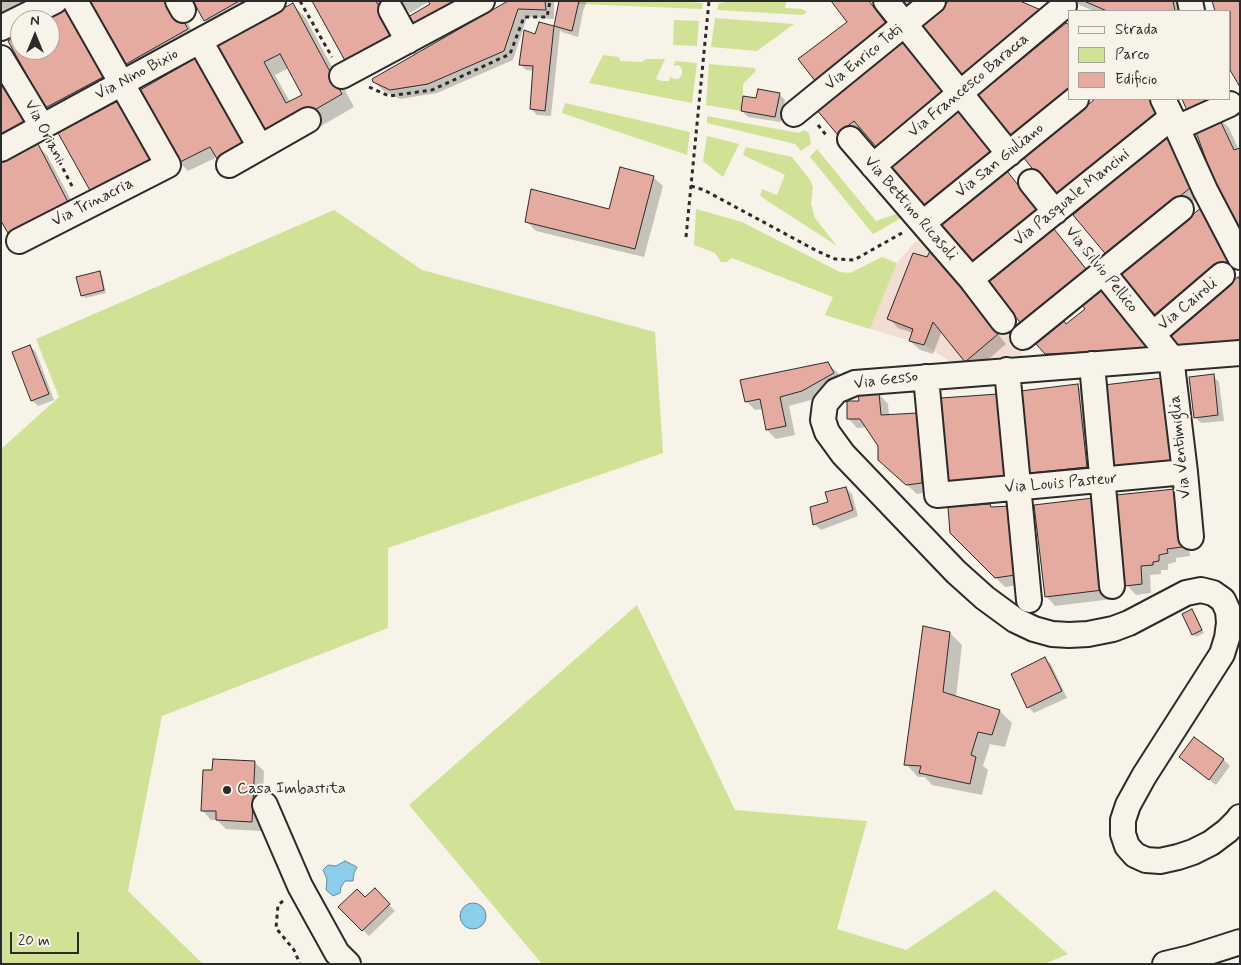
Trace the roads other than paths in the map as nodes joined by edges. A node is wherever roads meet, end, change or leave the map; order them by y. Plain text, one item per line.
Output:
1 (55, 1) edge
2 (75, 1) edge
3 (273, 1) edge
4 (482, 1) edge
5 (886, 1) edge
6 (933, 1) edge
7 (1064, 6) edge
8 (391, 10) dead end
9 (904, 24) junction
10 (1, 28) edge
11 (200, 41) junction
12 (408, 41) junction
13 (1, 58) edge
14 (342, 76) road end
15 (122, 83) junction
16 (960, 94) junction
17 (1075, 100) edge
18 (1233, 107) edge
19 (799, 110) road end
20 (1171, 115) edge
21 (308, 120) dead end
22 (42, 126) junction
23 (850, 139) road end
24 (260, 148) junction
25 (1, 149) edge
26 (1009, 154) junction
27 (229, 165) dead end
28 (873, 166) junction
29 (1031, 182) dead end
30 (1181, 209) dead end
31 (1054, 212) junction
32 (923, 223) junction
33 (19, 241) dead end
34 (1240, 257) edge
35 (1103, 272) junction
36 (1222, 276) dead end
37 (971, 279) junction
38 (1003, 321) dead end
39 (1153, 334) junction
40 (1023, 337) dead end
41 (1240, 353) edge
42 (1172, 357) junction
43 (1092, 364) junction
44 (1007, 370) junction
45 (926, 377) junction
46 (1185, 472) junction
47 (1102, 480) junction
48 (1018, 488) junction
49 (1191, 537) dead end
50 (1112, 586) dead end
51 (1029, 600) dead end
52 (265, 805) dead end
53 (1240, 816) edge
54 (1240, 942) edge
55 (348, 964) edge
56 (1165, 964) edge

1 - 10 street
2 - 15 street
3 - 11 street, Via Nino Bixio
4 - 12 street
5 - 9 street
6 - 9 street, Via Enrico Toti
7 - 16 street, Via Francesco Baracca
8 - 12 street
9 - 16 street
9 - 19 street, Via Enrico Toti
11 - 15 street, Via Nino Bixio
11 - 24 street
12 - 14 street
13 - 22 street, Via Oriani
15 - 22 street, Via Nino Bixio
15 - 33 street, Via Trinacria
16 - 26 street
16 - 28 street, Via Francesco Baracca
17 - 26 street, Via San Giuliano
18 - 20 street, Via Pasquale Mancini
20 - 31 street, Via Pasquale Mancini
20 - 34 street
21 - 24 street
22 - 25 street, Via Nino Bixio
23 - 28 street, Via Bettino Ricasoli
24 - 27 street
26 - 32 street, Via San Giuliano
28 - 32 street, Via Bettino Ricasoli
29 - 31 street, Via Silvio Pellico
30 - 35 street
31 - 37 street, Via Pasquale Mancini
32 - 37 street, Via Bettino Ricasoli
35 - 39 street, Via Silvio Pellico
35 - 40 street
36 - 39 street, Via Cairoli
37 - 38 street, Via Bettino Ricasoli
39 - 42 street, Via Silvio Pellico
41 - 42 street, Via Gesso
42 - 43 street, Via Gesso
42 - 46 street, Via Ventimiglia
43 - 44 street, Via Gesso
43 - 47 street
44 - 45 street, Via Gesso
44 - 48 street
45 - 48 street, Via Louis Pasteur
45 - 53 street, Via Gesso
46 - 47 street, Via Louis Pasteur
46 - 49 street, Via Ventimiglia
47 - 48 street, Via Louis Pasteur
47 - 50 street
48 - 51 street
52 - 55 street
54 - 56 street

